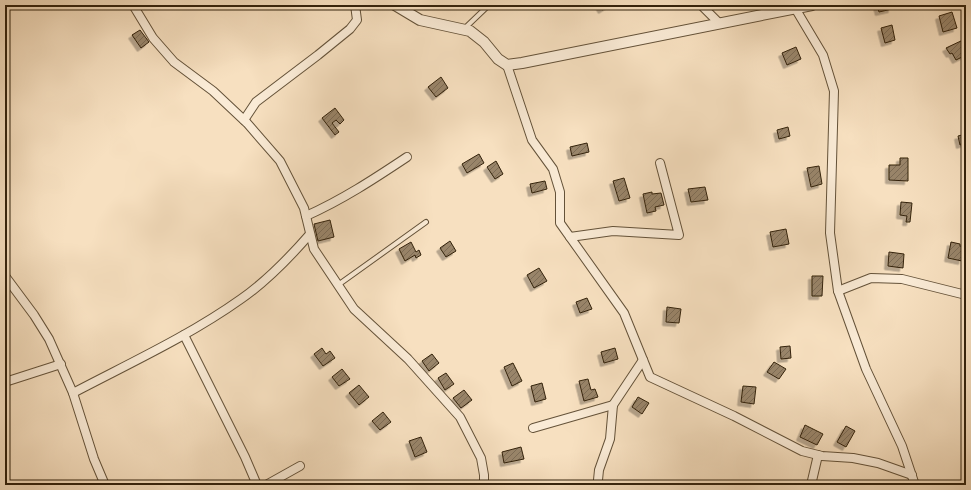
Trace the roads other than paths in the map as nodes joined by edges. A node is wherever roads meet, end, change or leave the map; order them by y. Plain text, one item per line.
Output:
1 (133, 5) edge
2 (355, 5) edge
3 (395, 5) edge
4 (489, 5) edge
5 (701, 5) edge
6 (812, 5) edge
7 (795, 8) junction
8 (772, 9) edge
9 (719, 23) junction
10 (464, 29) junction
11 (507, 64) junction
12 (244, 120) junction
13 (407, 158) dead end
14 (660, 163) dead end
15 (306, 216) junction
16 (426, 222) dead end
17 (310, 234) junction
18 (570, 238) junction
19 (5, 276) edge
20 (338, 285) junction
21 (838, 291) junction
22 (966, 295) edge
23 (184, 334) junction
24 (643, 360) junction
25 (61, 364) junction
26 (5, 382) edge
27 (73, 393) junction
28 (613, 405) junction
29 (533, 428) dead end
30 (818, 455) junction
31 (300, 466) dead end
32 (912, 475) junction
33 (106, 485) edge
34 (257, 485) edge
35 (266, 485) edge
36 (484, 485) edge
37 (599, 485) edge
38 (811, 485) edge
39 (915, 485) edge

1 - 12 street
2 - 12 street
3 - 10 street
4 - 10 lane
5 - 9 street
6 - 7 street
7 - 8 street
7 - 21 street
8 - 9 street
9 - 11 street
10 - 11 street
11 - 18 street
12 - 15 street
13 - 15 street
14 - 18 street
15 - 17 street
16 - 20 lane
17 - 20 street
17 - 23 street
18 - 24 street
19 - 25 street
20 - 36 street
21 - 22 street
21 - 32 street
23 - 27 street
23 - 34 street
24 - 28 street
24 - 30 street
25 - 26 street
25 - 27 street
27 - 33 street
28 - 29 street
28 - 37 street
30 - 32 street
30 - 38 street
31 - 35 street
32 - 39 street

